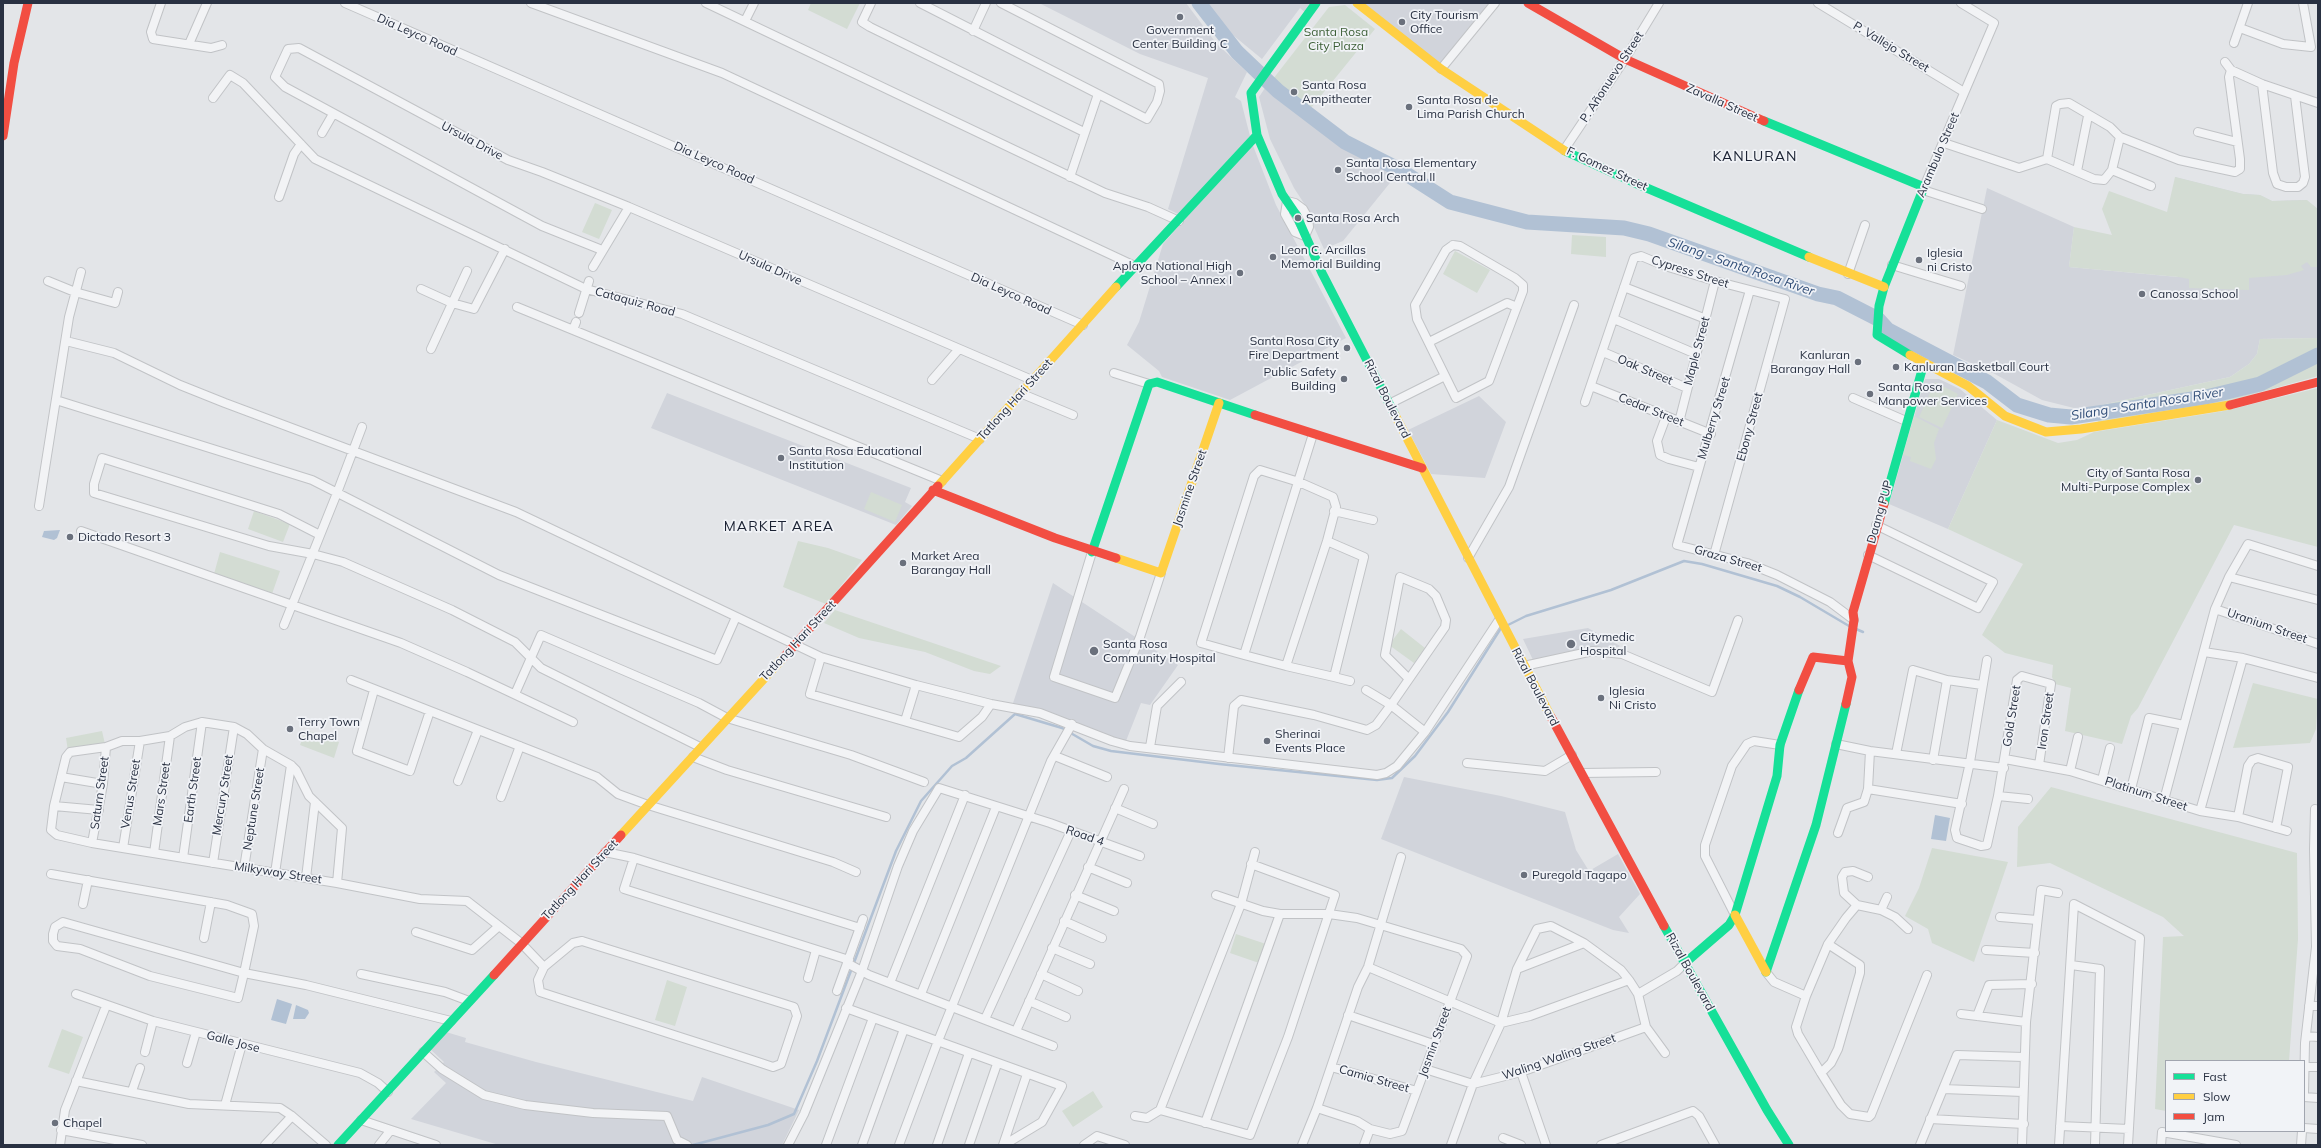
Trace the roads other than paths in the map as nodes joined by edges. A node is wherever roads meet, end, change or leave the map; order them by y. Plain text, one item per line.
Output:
1 (28, 3) edge
2 (161, 3) edge
3 (207, 3) edge
4 (345, 3) edge
5 (531, 3) edge
6 (706, 3) edge
7 (754, 3) edge
8 (871, 3) edge
9 (920, 3) edge
10 (986, 3) edge
11 (1001, 3) edge
12 (1316, 3) edge
13 (1357, 3) edge
14 (1495, 3) edge
15 (1528, 3) edge
16 (1659, 3) edge
17 (1818, 3) edge
18 (1961, 3) edge
19 (2248, 3) edge
20 (2303, 3) edge
21 (745, 21) junction
22 (2240, 28) junction
23 (973, 31) junction
24 (2234, 43) dead end
25 (189, 44) junction
26 (222, 45) dead end
27 (1625, 59) junction
28 (2225, 62) dead end
29 (1441, 69) junction
30 (2231, 70) junction
31 (2262, 84) junction
32 (1964, 92) junction
33 (1098, 94) junction
34 (2295, 96) junction
35 (213, 98) dead end
36 (2318, 102) edge
37 (333, 114) junction
38 (2088, 116) junction
39 (1084, 132) junction
40 (2198, 132) dead end
41 (322, 133) dead end
42 (1257, 135) junction
43 (3, 136) edge
44 (2120, 136) junction
45 (2237, 142) junction
46 (1944, 143) junction
47 (301, 144) junction
48 (1564, 150) junction
49 (2047, 160) junction
50 (2112, 170) junction
51 (2077, 171) junction
52 (1070, 177) junction
53 (2151, 186) dead end
54 (1924, 188) junction
55 (279, 197) dead end
56 (1287, 201) junction
57 (629, 206) junction
58 (1982, 209) dead end
59 (1179, 221) junction
60 (1864, 225) dead end
61 (1305, 236) junction
62 (505, 249) junction
63 (602, 250) junction
64 (1892, 265) junction
65 (1135, 266) junction
66 (593, 267) dead end
67 (467, 270) dead end
68 (81, 272) dead end
69 (1848, 274) junction
70 (48, 281) dead end
71 (589, 281) dead end
72 (1715, 281) junction
73 (1961, 286) dead end
74 (1624, 287) junction
75 (1884, 287) junction
76 (421, 289) dead end
77 (586, 289) junction
78 (1750, 290) junction
79 (75, 292) junction
80 (118, 292) dead end
81 (1785, 299) joint
82 (452, 303) junction
83 (1574, 306) dead end
84 (517, 307) dead end
85 (1517, 307) junction
86 (579, 313) dead end
87 (1614, 319) junction
88 (1706, 319) junction
89 (1083, 325) junction
90 (66, 341) junction
91 (1428, 342) junction
92 (431, 349) dead end
93 (959, 349) junction
94 (1602, 352) junction
95 (1696, 354) junction
96 (1924, 363) junction
97 (1114, 373) dead end
98 (1445, 376) junction
99 (932, 380) dead end
100 (1032, 380) junction
101 (2318, 382) edge
102 (1153, 383) junction
103 (1591, 386) junction
104 (1687, 388) junction
105 (1020, 394) junction
106 (1853, 398) dead end
107 (56, 400) junction
108 (1585, 402) dead end
109 (1219, 403) junction
110 (1389, 404) junction
111 (1073, 415) dead end
112 (1666, 417) junction
113 (1906, 421) junction
114 (1679, 422) junction
115 (362, 427) dead end
116 (1313, 434) junction
117 (1710, 434) junction
118 (980, 439) junction
119 (353, 450) junction
120 (1699, 466) junction
121 (1422, 468) junction
122 (942, 481) junction
123 (1299, 482) junction
124 (933, 490) junction
125 (337, 493) junction
126 (39, 506) dead end
127 (1334, 511) junction
128 (1374, 520) dead end
129 (1876, 525) junction
130 (81, 531) dead end
131 (320, 535) junction
132 (1327, 541) junction
133 (1677, 545) joint
134 (1092, 552) junction
135 (313, 554) junction
136 (1714, 555) junction
137 (1868, 555) junction
138 (1468, 558) junction
139 (2318, 566) edge
140 (1161, 573) junction
141 (2230, 576) junction
142 (2318, 600) edge
143 (292, 604) junction
144 (2215, 609) junction
145 (736, 617) junction
146 (1738, 620) dead end
147 (1854, 622) junction
148 (1502, 624) junction
149 (284, 625) dead end
150 (2318, 644) edge
151 (794, 646) junction
152 (2204, 652) junction
153 (1244, 656) junction
154 (821, 657) junction
155 (2243, 658) junction
156 (531, 659) junction
157 (1987, 660) dead end
158 (1848, 662) junction
159 (1286, 666) junction
160 (1524, 666) junction
161 (2022, 676) joint
162 (1334, 677) junction
163 (2318, 678) edge
164 (1409, 679) junction
165 (351, 680) dead end
166 (1948, 680) junction
167 (1350, 681) dead end
168 (1181, 682) dead end
169 (916, 685) junction
170 (1982, 685) junction
171 (374, 690) junction
172 (1366, 690) dead end
173 (515, 694) junction
174 (991, 704) junction
175 (1391, 705) junction
176 (430, 711) junction
177 (727, 718) junction
178 (906, 721) junction
179 (202, 722) junction
180 (573, 722) dead end
181 (2184, 725) junction
182 (1070, 726) junction
183 (234, 727) junction
184 (478, 730) junction
185 (1425, 732) junction
186 (170, 736) junction
187 (2078, 737) dead end
188 (140, 741) junction
189 (1836, 744) junction
190 (1780, 745) junction
191 (520, 746) junction
192 (106, 747) junction
193 (700, 747) junction
194 (1150, 747) junction
195 (2110, 748) dead end
196 (263, 749) junction
197 (1870, 751) junction
198 (1896, 754) junction
199 (1572, 755) junction
200 (1055, 756) junction
201 (693, 757) junction
202 (1228, 758) junction
203 (2005, 759) junction
204 (1933, 760) junction
205 (1970, 762) junction
206 (1467, 763) dead end
207 (292, 765) junction
208 (2039, 765) junction
209 (2004, 768) junction
210 (2070, 771) junction
211 (1656, 772) dead end
212 (1582, 773) junction
213 (61, 777) junction
214 (1107, 778) dead end
215 (458, 780) dead end
216 (2102, 780) junction
217 (924, 782) dead end
218 (103, 784) junction
219 (1124, 789) dead end
220 (1868, 789) junction
221 (2131, 789) junction
222 (965, 795) junction
223 (1998, 796) junction
224 (501, 797) dead end
225 (2028, 799) dead end
226 (2164, 800) junction
227 (314, 802) junction
228 (1962, 804) junction
229 (648, 805) junction
230 (54, 806) junction
231 (996, 807) junction
232 (1115, 808) junction
233 (2315, 809) dead end
234 (98, 810) junction
235 (2200, 811) junction
236 (886, 817) dead end
237 (1030, 817) junction
238 (2238, 817) junction
239 (1153, 824) dead end
240 (2276, 828) junction
241 (1071, 831) junction
242 (2287, 831) dead end
243 (1838, 833) dead end
244 (1100, 841) junction
245 (92, 843) junction
246 (123, 848) junction
247 (2316, 849) edge
248 (605, 852) junction
249 (1255, 852) dead end
250 (154, 853) junction
251 (1140, 856) dead end
252 (1401, 857) dead end
253 (183, 858) junction
254 (634, 858) junction
255 (213, 863) junction
256 (1251, 864) junction
257 (1088, 867) junction
258 (244, 868) junction
259 (856, 872) dead end
260 (274, 873) junction
261 (51, 874) dead end
262 (1868, 877) dead end
263 (306, 878) junction
264 (88, 880) junction
265 (337, 883) junction
266 (1127, 883) dead end
267 (2316, 887) edge
268 (2058, 893) dead end
269 (1075, 895) junction
270 (1216, 895) dead end
271 (1887, 897) dead end
272 (211, 902) junction
273 (83, 904) dead end
274 (1241, 904) junction
275 (1857, 905) junction
276 (1881, 910) junction
277 (1114, 911) dead end
278 (1280, 914) junction
279 (1329, 914) junction
280 (1735, 915) junction
281 (2000, 917) dead end
282 (2316, 917) edge
283 (863, 919) dead end
284 (2037, 920) junction
285 (1064, 921) junction
286 (1381, 924) junction
287 (499, 926) junction
288 (860, 928) junction
289 (1908, 929) dead end
290 (416, 932) dead end
291 (204, 938) dead end
292 (1102, 938) dead end
293 (521, 943) junction
294 (1584, 943) junction
295 (1828, 944) junction
296 (2317, 947) edge
297 (1052, 948) junction
298 (816, 950) junction
299 (1986, 950) dead end
300 (2035, 953) junction
301 (1685, 963) junction
302 (1090, 964) dead end
303 (2071, 964) junction
304 (853, 965) junction
305 (544, 966) junction
306 (1368, 967) junction
307 (1517, 969) junction
308 (244, 972) junction
309 (1766, 972) junction
310 (360, 974) dead end
311 (1041, 974) junction
312 (1927, 975) dead end
313 (2315, 975) edge
314 (808, 978) dead end
315 (1629, 980) junction
316 (890, 983) junction
317 (2032, 984) junction
318 (837, 991) dead end
319 (1078, 991) dead end
320 (76, 994) dead end
321 (921, 994) junction
322 (1638, 994) junction
323 (1806, 996) junction
324 (469, 1001) junction
325 (1029, 1001) junction
326 (1450, 1001) junction
327 (106, 1006) junction
328 (953, 1006) junction
329 (2308, 1006) junction
330 (2318, 1006) edge
331 (846, 1008) junction
332 (1961, 1014) dead end
333 (1348, 1015) junction
334 (1977, 1016) junction
335 (1066, 1017) dead end
336 (873, 1018) junction
337 (985, 1019) junction
338 (153, 1021) junction
339 (451, 1021) junction
340 (2026, 1022) junction
341 (1500, 1023) junction
342 (1646, 1027) junction
343 (904, 1029) junction
344 (1016, 1031) junction
345 (196, 1032) junction
346 (2306, 1036) junction
347 (2318, 1037) edge
348 (938, 1041) junction
349 (242, 1044) junction
350 (1434, 1044) junction
351 (1053, 1046) dead end
352 (145, 1052) dead end
353 (423, 1052) junction
354 (968, 1053) junction
355 (1665, 1053) dead end
356 (2024, 1057) junction
357 (187, 1063) dead end
358 (997, 1064) junction
359 (1331, 1067) junction
360 (2305, 1067) edge
361 (2318, 1067) edge
362 (140, 1068) dead end
363 (1425, 1069) junction
364 (1521, 1072) junction
365 (1821, 1073) junction
366 (1027, 1074) junction
367 (76, 1081) junction
368 (1473, 1084) junction
369 (1943, 1090) junction
370 (132, 1091) junction
371 (1417, 1091) junction
372 (388, 1092) junction
373 (2024, 1092) junction
374 (2305, 1097) edge
375 (2318, 1098) edge
376 (225, 1105) junction
377 (1317, 1108) junction
378 (1160, 1110) junction
379 (292, 1116) junction
380 (1135, 1116) dead end
381 (1930, 1119) junction
382 (361, 1120) junction
383 (1205, 1123) junction
384 (2024, 1124) junction
385 (2060, 1126) junction
386 (2096, 1127) junction
387 (2305, 1128) edge
388 (1370, 1129) junction
389 (2129, 1129) junction
390 (2318, 1129) edge
391 (61, 1130) junction
392 (390, 1131) junction
393 (2302, 1132) edge
394 (1503, 1138) dead end
395 (2196, 1142) edge
396 (60, 1145) edge
397 (142, 1145) edge
398 (265, 1145) edge
399 (326, 1145) edge
400 (338, 1145) edge
401 (379, 1145) edge
402 (436, 1145) edge
403 (687, 1145) edge
404 (788, 1145) edge
405 (826, 1145) edge
406 (862, 1145) edge
407 (899, 1145) edge
408 (937, 1145) edge
409 (969, 1145) edge
410 (1003, 1145) edge
411 (1084, 1145) edge
412 (1125, 1145) edge
413 (1302, 1145) edge
414 (1364, 1145) edge
415 (1451, 1145) edge
416 (1521, 1145) edge
417 (1546, 1145) edge
418 (1601, 1145) edge
419 (1716, 1145) edge
420 (1789, 1145) edge
421 (1920, 1145) edge
422 (2022, 1145) edge
423 (2059, 1145) edge
424 (2094, 1145) edge
425 (2128, 1145) edge
426 (2161, 1145) edge
427 (2235, 1145) edge
428 (2301, 1145) edge

1 - 43 street
2 - 25 street
3 - 25 street
4 - 89 street, Dia Leyco Road
5 - 65 street
6 - 21 street
7 - 21 street
8 - 39 street
9 - 23 street
10 - 23 street
11 - 33 street
12 - 42 street, Rizal Boulevard
13 - 29 street, F. Gomez Street
14 - 29 street
15 - 27 street, Zavalla Street
16 - 27 street, P. Añonuevo Street
17 - 32 street, P. Vallejo Street
18 - 32 street, Arambulo Street
19 - 22 street
20 - 22 street
21 - 52 street
22 - 24 street
23 - 33 street
25 - 26 street
27 - 48 street, P. Añonuevo Street
27 - 54 street, Zavalla Street
28 - 30 street
29 - 48 street, F. Gomez Street
30 - 31 street
30 - 45 street
31 - 34 street
31 - 34 street
32 - 46 street, Arambulo Street
33 - 39 street
34 - 36 street
35 - 47 street, Cataquiz Road
37 - 41 street
37 - 57 street, Ursula Drive
37 - 63 street, Ursula Drive
38 - 44 street
38 - 49 street
38 - 51 street
39 - 52 street
40 - 45 street
42 - 56 street, Rizal Boulevard
42 - 59 street, Tatlong Hari Street
44 - 45 street
44 - 50 street
46 - 49 street
46 - 54 street, Arambulo Street
47 - 55 street
47 - 62 street, Cataquiz Road
48 - 69 street, F. Gomez Street
49 - 51 street
50 - 51 street
50 - 53 street
52 - 59 street
54 - 58 street
54 - 64 street, Arambulo Street
56 - 61 street, Rizal Boulevard
56 - 61 street
56 - 61 street
57 - 63 street
57 - 93 street, Ursula Drive
59 - 65 street, Tatlong Hari Street
60 - 69 street
61 - 110 street, Rizal Boulevard
62 - 77 street, Cataquiz Road
62 - 82 street
63 - 66 street
64 - 73 street
64 - 75 street, Arambulo Street
65 - 89 street, Tatlong Hari Street
67 - 82 street
68 - 79 street
69 - 75 street, F. Gomez Street
70 - 79 street
71 - 77 street
72 - 74 street, Cypress Street
72 - 78 street, Cypress Street
72 - 88 street, Maple Street
74 - 87 street, Cypress Street
74 - 88 street
75 - 96 street, Arambulo Street
76 - 82 street
77 - 86 street
77 - 118 street, Cataquiz Road
78 - 81 street, Cypress Street
78 - 117 street, Mulberry Street
79 - 80 street
79 - 90 street
81 - 136 street, Ebony Street
82 - 92 street
83 - 138 street
84 - 122 street
85 - 91 street
85 - 91 street
85 - 98 street
87 - 94 street, Cypress Street
87 - 95 street
88 - 95 street, Maple Street
89 - 100 street, Tatlong Hari Street
90 - 107 street
90 - 119 street
91 - 98 street
93 - 99 street
93 - 100 street, Ursula Drive
94 - 103 street, Cypress Street
94 - 104 street, Oak Street
95 - 104 street, Maple Street
96 - 101 street
96 - 113 street, Daang PUP
97 - 102 street
98 - 110 street
100 - 105 street, Tatlong Hari Street
102 - 109 street
102 - 134 street
103 - 108 street, Cypress Street
103 - 112 street, Cedar Street
104 - 114 street, Maple Street
105 - 111 street
105 - 118 street, Tatlong Hari Street
106 - 113 street
107 - 125 street
107 - 126 street
109 - 116 street
109 - 140 street, Jasmine Street
110 - 121 street, Rizal Boulevard
112 - 114 street, Cedar Street
112 - 120 street
113 - 129 street, Daang PUP
114 - 117 street, Cedar Street
115 - 119 street
116 - 121 street
116 - 123 street
117 - 120 street, Mulberry Street
118 - 122 street, Tatlong Hari Street
119 - 125 street
119 - 145 street
120 - 133 street, Mulberry Street
121 - 138 street, Rizal Boulevard
122 - 124 street, Tatlong Hari Street
123 - 127 street
123 - 153 street
123 - 153 street
124 - 134 street
124 - 151 street, Tatlong Hari Street
125 - 131 street
125 - 145 street
127 - 128 street
127 - 132 street
129 - 137 street, Daang PUP
129 - 137 street
130 - 143 street
131 - 135 street
131 - 135 street
132 - 159 street
132 - 162 street
133 - 136 street, Graza Street
134 - 140 street
134 - 140 street
135 - 143 street
135 - 156 street
136 - 147 street, Graza Street
137 - 147 street, Daang PUP
138 - 148 street, Rizal Boulevard
139 - 141 street
141 - 142 street
141 - 144 street
143 - 149 street
143 - 173 street
144 - 150 street, Uranium Street
144 - 152 street
145 - 151 street
146 - 160 street
147 - 158 street, Daang PUP
148 - 160 street, Rizal Boulevard
148 - 185 street
151 - 154 street
151 - 177 street, Tatlong Hari Street
152 - 155 street
152 - 181 street
153 - 159 street
154 - 169 street
154 - 178 street
155 - 163 street
155 - 235 street
156 - 173 street
156 - 177 street
156 - 193 street
157 - 170 street
158 - 189 street, Daang PUP
158 - 190 street
159 - 162 street
160 - 199 street, Rizal Boulevard
161 - 203 street, Gold Street
161 - 208 street, Iron Street
162 - 167 street
164 - 164 street
164 - 175 street
165 - 171 street
166 - 170 street
166 - 198 street
166 - 204 street
168 - 194 street
169 - 174 street
169 - 178 street
170 - 205 street
171 - 176 street
171 - 176 street
172 - 175 street
173 - 180 street
174 - 178 street
174 - 182 street
175 - 185 street
175 - 202 street
176 - 184 street
177 - 193 street, Tatlong Hari Street
177 - 217 street
179 - 183 street, Saturn Street
179 - 186 street, Saturn Street
179 - 253 street, Earth Street
181 - 221 street
181 - 226 street
182 - 194 street
182 - 200 street
183 - 196 street, Saturn Street
183 - 255 street, Mercury Street
184 - 191 street
184 - 215 street
185 - 202 street
186 - 188 street, Saturn Street
186 - 250 street, Mars Street
187 - 210 street
188 - 192 street, Saturn Street
188 - 246 street, Venus Street
189 - 197 street
189 - 309 street, Daang PUP
190 - 280 street
190 - 280 street
191 - 224 street
191 - 229 street
192 - 213 street
192 - 218 street, Saturn Street
193 - 201 street, Tatlong Hari Street
194 - 202 street
195 - 216 street
196 - 207 street, Saturn Street
196 - 258 street, Neptune Street
197 - 198 street
197 - 220 street
198 - 204 street
199 - 206 street
199 - 212 street, Rizal Boulevard
200 - 214 street
200 - 237 street
201 - 229 street, Tatlong Hari Street
201 - 236 street
203 - 208 street, Platinum Street
203 - 209 street, Gold Street
204 - 205 street
205 - 209 street
205 - 228 street
207 - 227 street
207 - 260 street
208 - 210 street, Platinum Street
209 - 223 street, Gold Street
210 - 216 street, Platinum Street
211 - 212 street
212 - 301 street, Rizal Boulevard
213 - 218 street
213 - 230 street
216 - 221 street, Platinum Street
218 - 234 street, Saturn Street
219 - 232 street
220 - 228 street
220 - 243 street
221 - 226 street, Platinum Street
222 - 231 street, Road 4
222 - 304 street, Road 4
222 - 316 street
223 - 225 street
223 - 228 street, Gold Street
226 - 235 street, Platinum Street
227 - 263 street
227 - 265 street
229 - 248 street, Tatlong Hari Street
229 - 259 street
230 - 234 street
230 - 245 street, Milkyway Street
231 - 237 street, Road 4
231 - 321 street
232 - 239 street
232 - 244 street
233 - 247 street
234 - 245 street, Saturn Street
235 - 238 street, Platinum Street
237 - 241 street, Road 4
237 - 328 street
238 - 240 street, Platinum Street
238 - 240 street
240 - 242 street, Platinum Street
241 - 244 street, Road 4
241 - 337 street
244 - 251 street, Road 4
244 - 257 street
245 - 246 street, Milkyway Street
246 - 250 street, Milkyway Street
247 - 267 street
248 - 254 street
248 - 293 street, Tatlong Hari Street
249 - 256 street
250 - 253 street, Milkyway Street
252 - 286 street
253 - 255 street, Milkyway Street
254 - 288 street
254 - 298 street
255 - 258 street, Milkyway Street
256 - 274 street
256 - 279 street
257 - 266 street
257 - 269 street
258 - 260 street, Milkyway Street
260 - 263 street, Milkyway Street
261 - 264 street
262 - 275 street
263 - 265 street, Milkyway Street
264 - 272 street
264 - 273 street
265 - 287 street, Milkyway Street
267 - 282 street
268 - 284 street
269 - 277 street
269 - 285 street
270 - 274 street
271 - 276 street
272 - 291 street
272 - 308 street
274 - 278 street
274 - 378 street
275 - 276 street
275 - 295 street
276 - 289 street
278 - 279 street
278 - 383 street
279 - 286 street
279 - 383 street
280 - 301 street
280 - 309 street
281 - 284 street
282 - 296 street
283 - 288 street
284 - 300 street
285 - 292 street
285 - 297 street
286 - 306 street
286 - 326 street, Jasmin Street
287 - 290 street
287 - 293 street, Milkyway Street
288 - 304 street
293 - 305 street, Milkyway Street
293 - 324 street, Tatlong Hari Street
294 - 307 street
294 - 307 street
294 - 315 street
295 - 323 street
295 - 365 street
296 - 313 street
297 - 302 street
297 - 311 street
298 - 304 street
298 - 314 street
299 - 300 street
300 - 317 street
301 - 322 street
301 - 420 street, Rizal Boulevard
303 - 385 street
303 - 386 street
303 - 389 street
304 - 316 street
304 - 318 street
304 - 331 street
305 - 305 street
306 - 326 street
306 - 333 street
307 - 341 street
308 - 308 street
308 - 339 street
309 - 323 street
310 - 324 street
311 - 319 street
311 - 325 street
312 - 365 street
313 - 329 street
315 - 322 street
315 - 341 street
316 - 321 street
317 - 334 street
317 - 340 street
320 - 327 street, Galle Jose
321 - 328 street
322 - 342 street
323 - 365 street
324 - 339 street, Tatlong Hari Street
325 - 335 street
325 - 344 street
326 - 341 street
326 - 350 street, Jasmin Street
327 - 338 street, Galle Jose
327 - 367 street
328 - 337 street
328 - 348 street
329 - 330 street
329 - 346 street
331 - 336 street
331 - 404 street
332 - 334 street
333 - 350 street
333 - 359 street
334 - 340 street
336 - 343 street
336 - 405 street
337 - 344 street
338 - 345 street, Galle Jose
338 - 352 street
339 - 353 street, Tatlong Hari Street
340 - 356 street
341 - 368 street
342 - 355 street
342 - 364 street, Waling Waling Street
343 - 348 street
343 - 406 street
344 - 351 street
345 - 349 street, Galle Jose
345 - 357 street
346 - 347 street
346 - 360 street
348 - 354 street
348 - 407 street
349 - 372 street, Galle Jose
349 - 376 street
350 - 363 street, Jasmin Street
353 - 372 street, Tatlong Hari Street
353 - 403 street
354 - 358 street
354 - 408 street
356 - 369 street
356 - 373 street
358 - 366 street
358 - 409 street
359 - 371 street, Camia Street
359 - 377 street
360 - 361 street
362 - 370 street
363 - 368 street
363 - 371 street, Jasmin Street
364 - 368 street, Waling Waling Street
364 - 417 street
366 - 410 street
366 - 410 street
367 - 370 street
367 - 391 street
368 - 415 street
369 - 373 street
369 - 381 street
370 - 376 street
371 - 388 street, Jasmin Street
372 - 382 street, Tatlong Hari Street
373 - 384 street
374 - 375 street
376 - 379 street
377 - 388 street, Jasmin Street
377 - 413 street
378 - 380 street
378 - 383 street
379 - 398 street
379 - 399 street
381 - 384 street
381 - 421 street
382 - 392 street
382 - 400 street, Tatlong Hari Street
384 - 422 street
385 - 386 street
385 - 423 street
386 - 389 street
386 - 424 street
387 - 390 street
388 - 414 street
389 - 425 street
391 - 396 street
391 - 397 street
392 - 401 street
392 - 402 street
393 - 428 street
394 - 416 street
395 - 426 street
395 - 427 street
411 - 412 street
418 - 419 street

